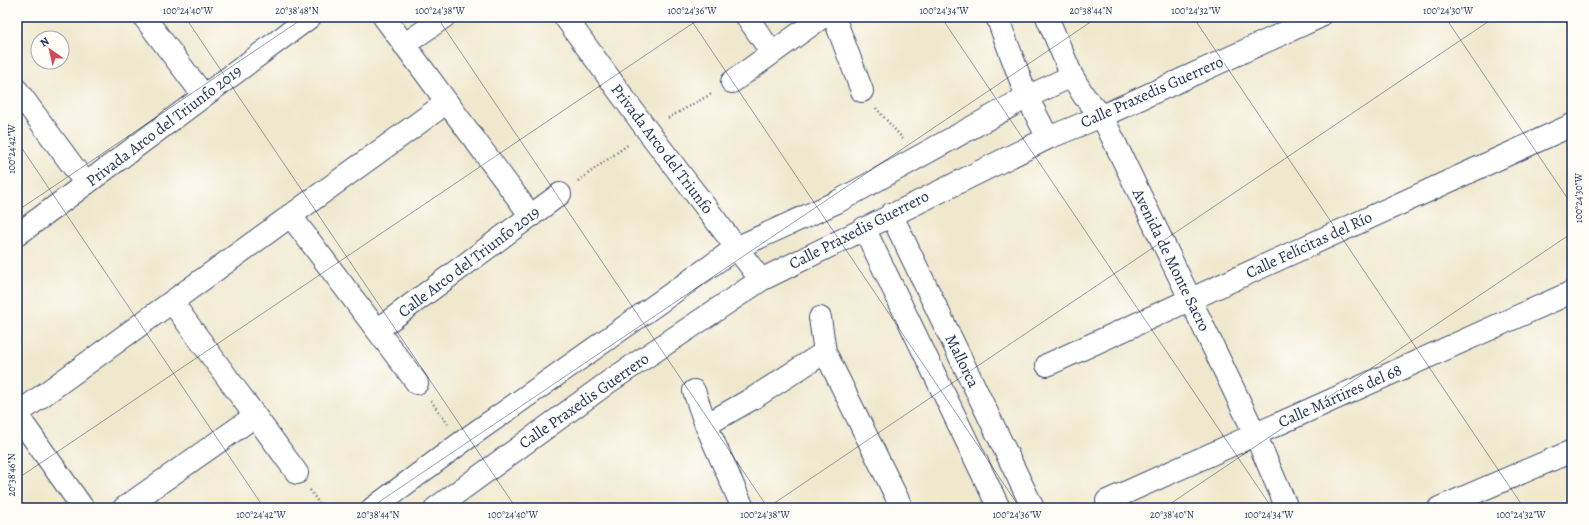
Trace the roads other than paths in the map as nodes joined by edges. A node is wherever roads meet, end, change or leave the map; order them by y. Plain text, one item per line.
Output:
1 (144, 17) edge
2 (310, 17) edge
3 (384, 17) edge
4 (444, 17) edge
5 (565, 17) edge
6 (747, 17) edge
7 (822, 17) edge
8 (834, 17) edge
9 (997, 17) edge
10 (1047, 17) edge
11 (1319, 17) edge
12 (404, 45) junction
13 (772, 53) junction
14 (1072, 76) junction
15 (732, 82) dead end
16 (17, 90) edge
17 (862, 91) road end
18 (204, 96) junction
19 (1027, 97) junction
20 (446, 103) junction
21 (1102, 116) junction
22 (1572, 125) edge
23 (1048, 138) junction
24 (86, 184) junction
25 (560, 194) dead end
26 (891, 214) junction
27 (290, 215) junction
28 (530, 216) junction
29 (864, 228) junction
30 (17, 235) edge
31 (736, 248) junction
32 (761, 280) junction
33 (1572, 292) edge
34 (1190, 299) junction
35 (172, 302) junction
36 (820, 318) dead end
37 (377, 330) junction
38 (825, 352) junction
39 (1047, 365) dead end
40 (417, 383) road end
41 (694, 391) dead end
42 (985, 409) junction
43 (17, 414) edge
44 (255, 416) junction
45 (959, 422) junction
46 (706, 425) junction
47 (1255, 434) junction
48 (1572, 451) edge
49 (297, 473) dead end
50 (1107, 501) dead end
51 (992, 506) edge
52 (83, 508) edge
53 (124, 508) edge
54 (373, 508) edge
55 (436, 508) edge
56 (743, 508) edge
57 (902, 508) edge
58 (1033, 508) edge
59 (1287, 508) edge
60 (1439, 508) edge

1 - 18 street
2 - 18 street, Privada Arco del Triunfo 2019
3 - 12 street
4 - 12 street
5 - 31 street, Privada Arco del Triunfo
6 - 13 street
7 - 13 street
8 - 17 street
9 - 19 street
10 - 14 street, Avenida de Monte Sacro
11 - 21 street, Calle Praxedis Guerrero
12 - 20 street
13 - 15 street
14 - 19 street
14 - 21 street, Avenida de Monte Sacro
16 - 24 street
18 - 24 street, Privada Arco del Triunfo 2019
19 - 23 street
19 - 31 street
20 - 27 street
20 - 28 street
21 - 23 street, Calle Praxedis Guerrero
21 - 34 street, Avenida de Monte Sacro
22 - 34 street, Calle Felícitas del Río
23 - 26 street, Calle Praxedis Guerrero
24 - 30 street, Privada Arco del Triunfo 2019
25 - 28 street, Calle Arco del Triunfo 2019
26 - 29 street, Calle Praxedis Guerrero
26 - 42 street, Mallorca
27 - 35 street
27 - 37 street
28 - 37 street, Calle Arco del Triunfo 2019
29 - 32 street, Calle Praxedis Guerrero
29 - 45 street, Mallorca
31 - 32 street, Privada Arco del Triunfo
31 - 54 street
32 - 55 street, Calle Praxedis Guerrero
33 - 47 street, Calle Mártires del 68
34 - 39 street, Calle Felícitas del Río
34 - 47 street, Avenida de Monte Sacro
35 - 43 street
35 - 44 street
36 - 38 street
37 - 40 street
38 - 46 street
38 - 57 street
41 - 46 street
42 - 45 street
42 - 58 street, Mallorca
43 - 52 street
44 - 49 street
44 - 53 street
45 - 51 street, Mallorca
46 - 56 street
47 - 50 street, Calle Mártires del 68
47 - 59 street, Avenida de Monte Sacro
48 - 60 street

